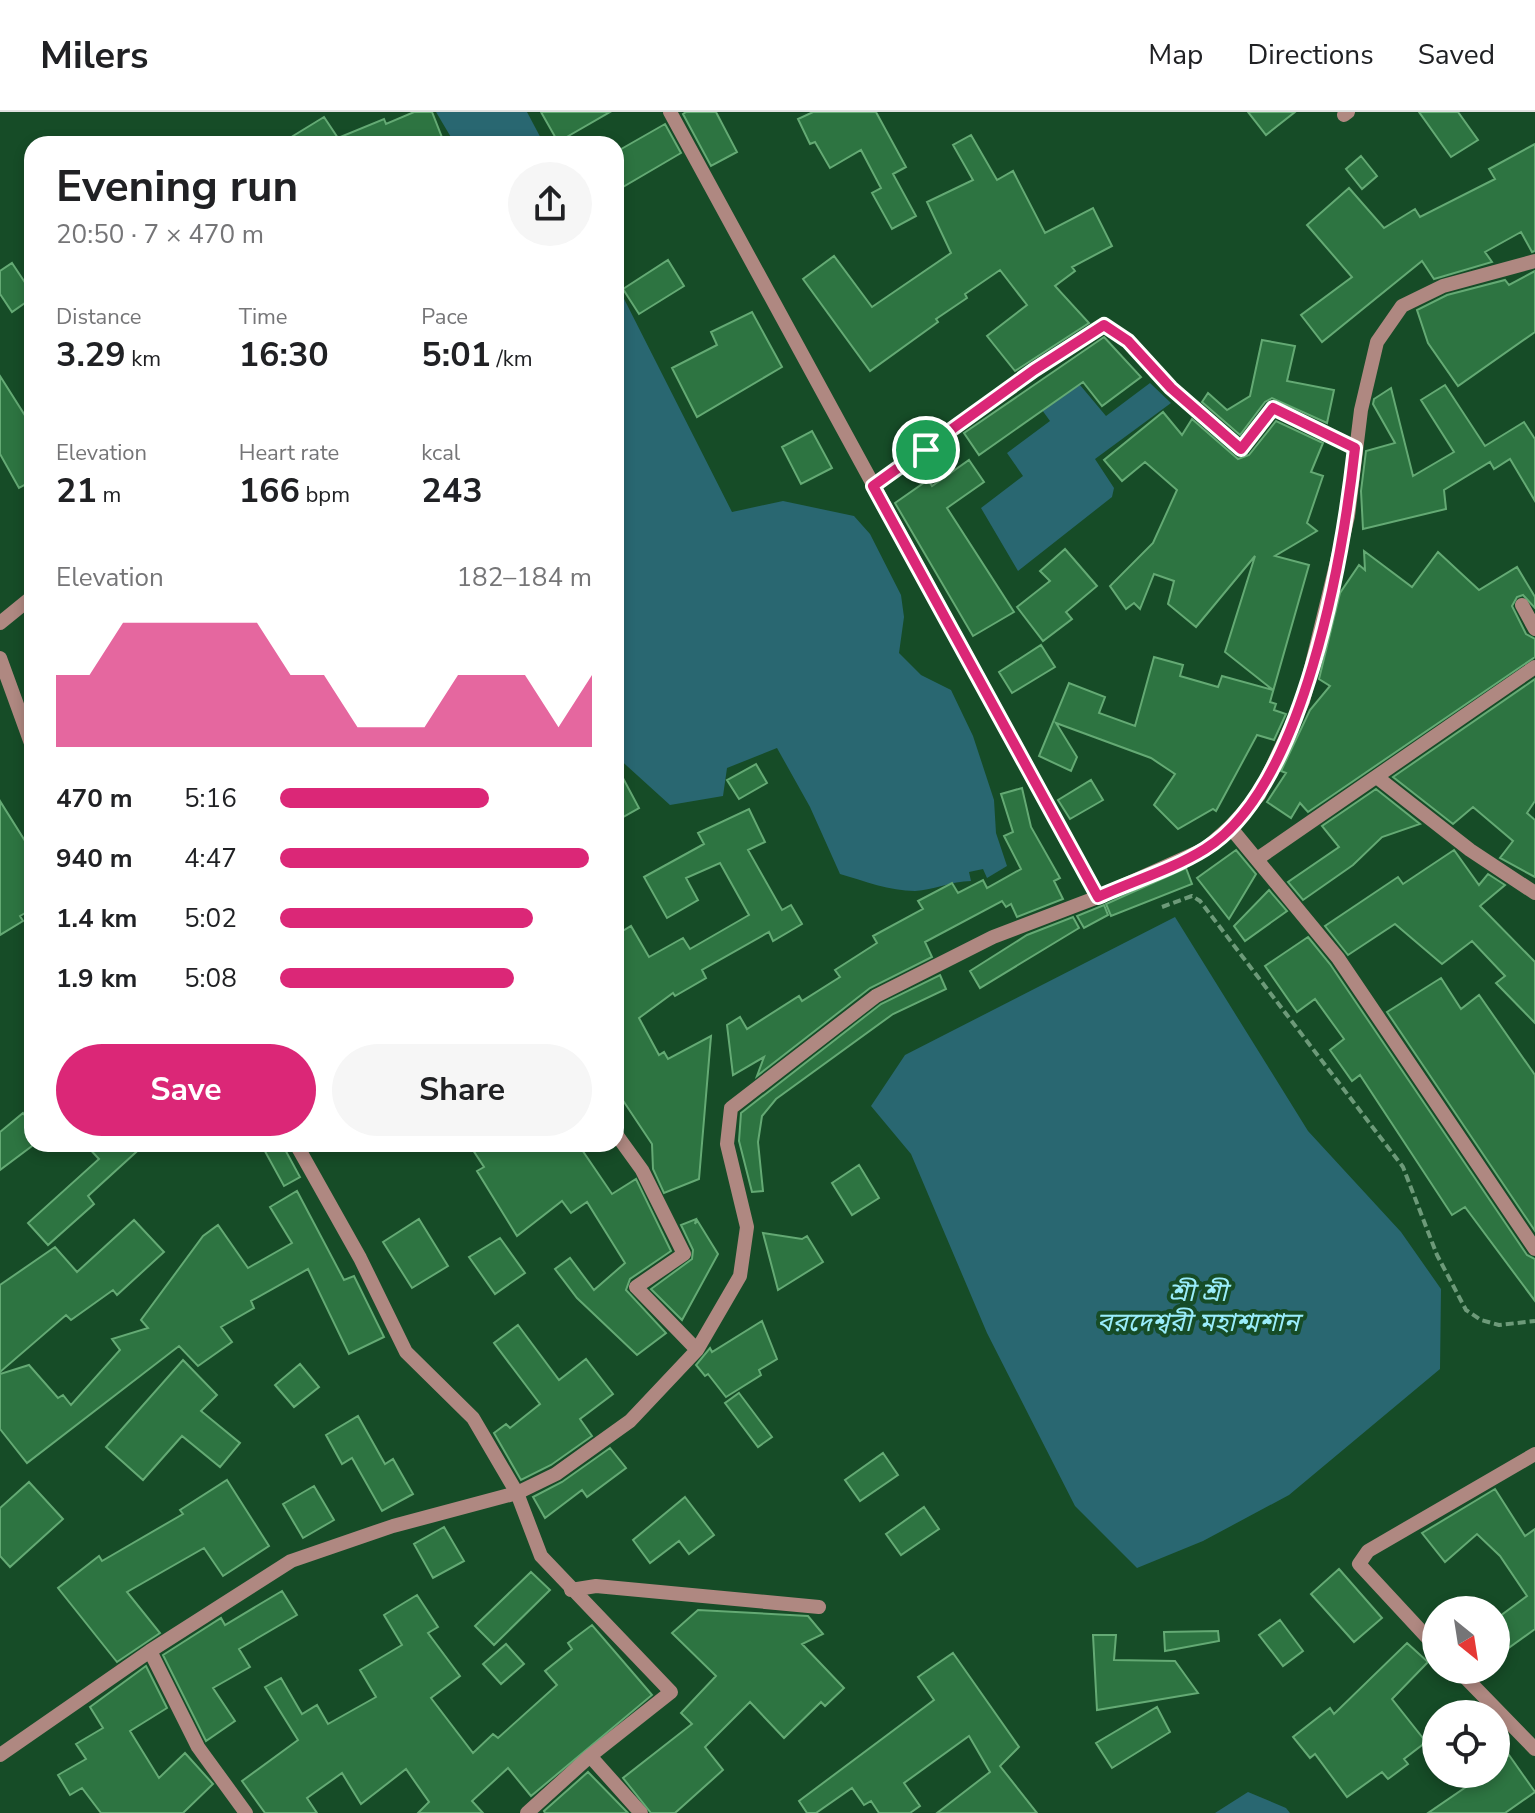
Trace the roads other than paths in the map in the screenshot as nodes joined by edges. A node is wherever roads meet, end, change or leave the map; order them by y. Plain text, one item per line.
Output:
1 (670, 112) edge
2 (1535, 261) edge
3 (1355, 448) junction
4 (873, 486) junction
5 (24, 604) edge
6 (1522, 605) dead end
7 (0, 623) edge
8 (1535, 629) edge
9 (0, 658) edge
10 (1535, 667) edge
11 (24, 724) edge
12 (1378, 778) junction
13 (1230, 827) junction
14 (1257, 859) junction
15 (1535, 893) edge
16 (1098, 897) junction
17 (624, 1145) edge
18 (300, 1152) edge
19 (1535, 1249) edge
20 (697, 1350) junction
21 (1535, 1454) edge
22 (517, 1493) junction
23 (571, 1590) junction
24 (819, 1607) dead end
25 (1422, 1632) edge
26 (150, 1651) junction
27 (1472, 1684) edge
28 (1535, 1749) edge
29 (0, 1755) edge
30 (590, 1756) junction
31 (246, 1813) edge
32 (527, 1813) edge
33 (641, 1813) edge

1 - 4 street
2 - 3 street
3 - 4 street
3 - 13 street
4 - 16 street
5 - 7 street
6 - 8 street
9 - 11 street
10 - 12 street
12 - 14 street
12 - 15 street
13 - 14 street
13 - 16 street
14 - 19 street
16 - 20 street
17 - 20 street
18 - 22 street
20 - 22 street
21 - 25 street
22 - 23 street
22 - 26 street
23 - 24 street
23 - 30 street
26 - 29 street
26 - 31 street
27 - 28 street
30 - 32 street
30 - 33 street

